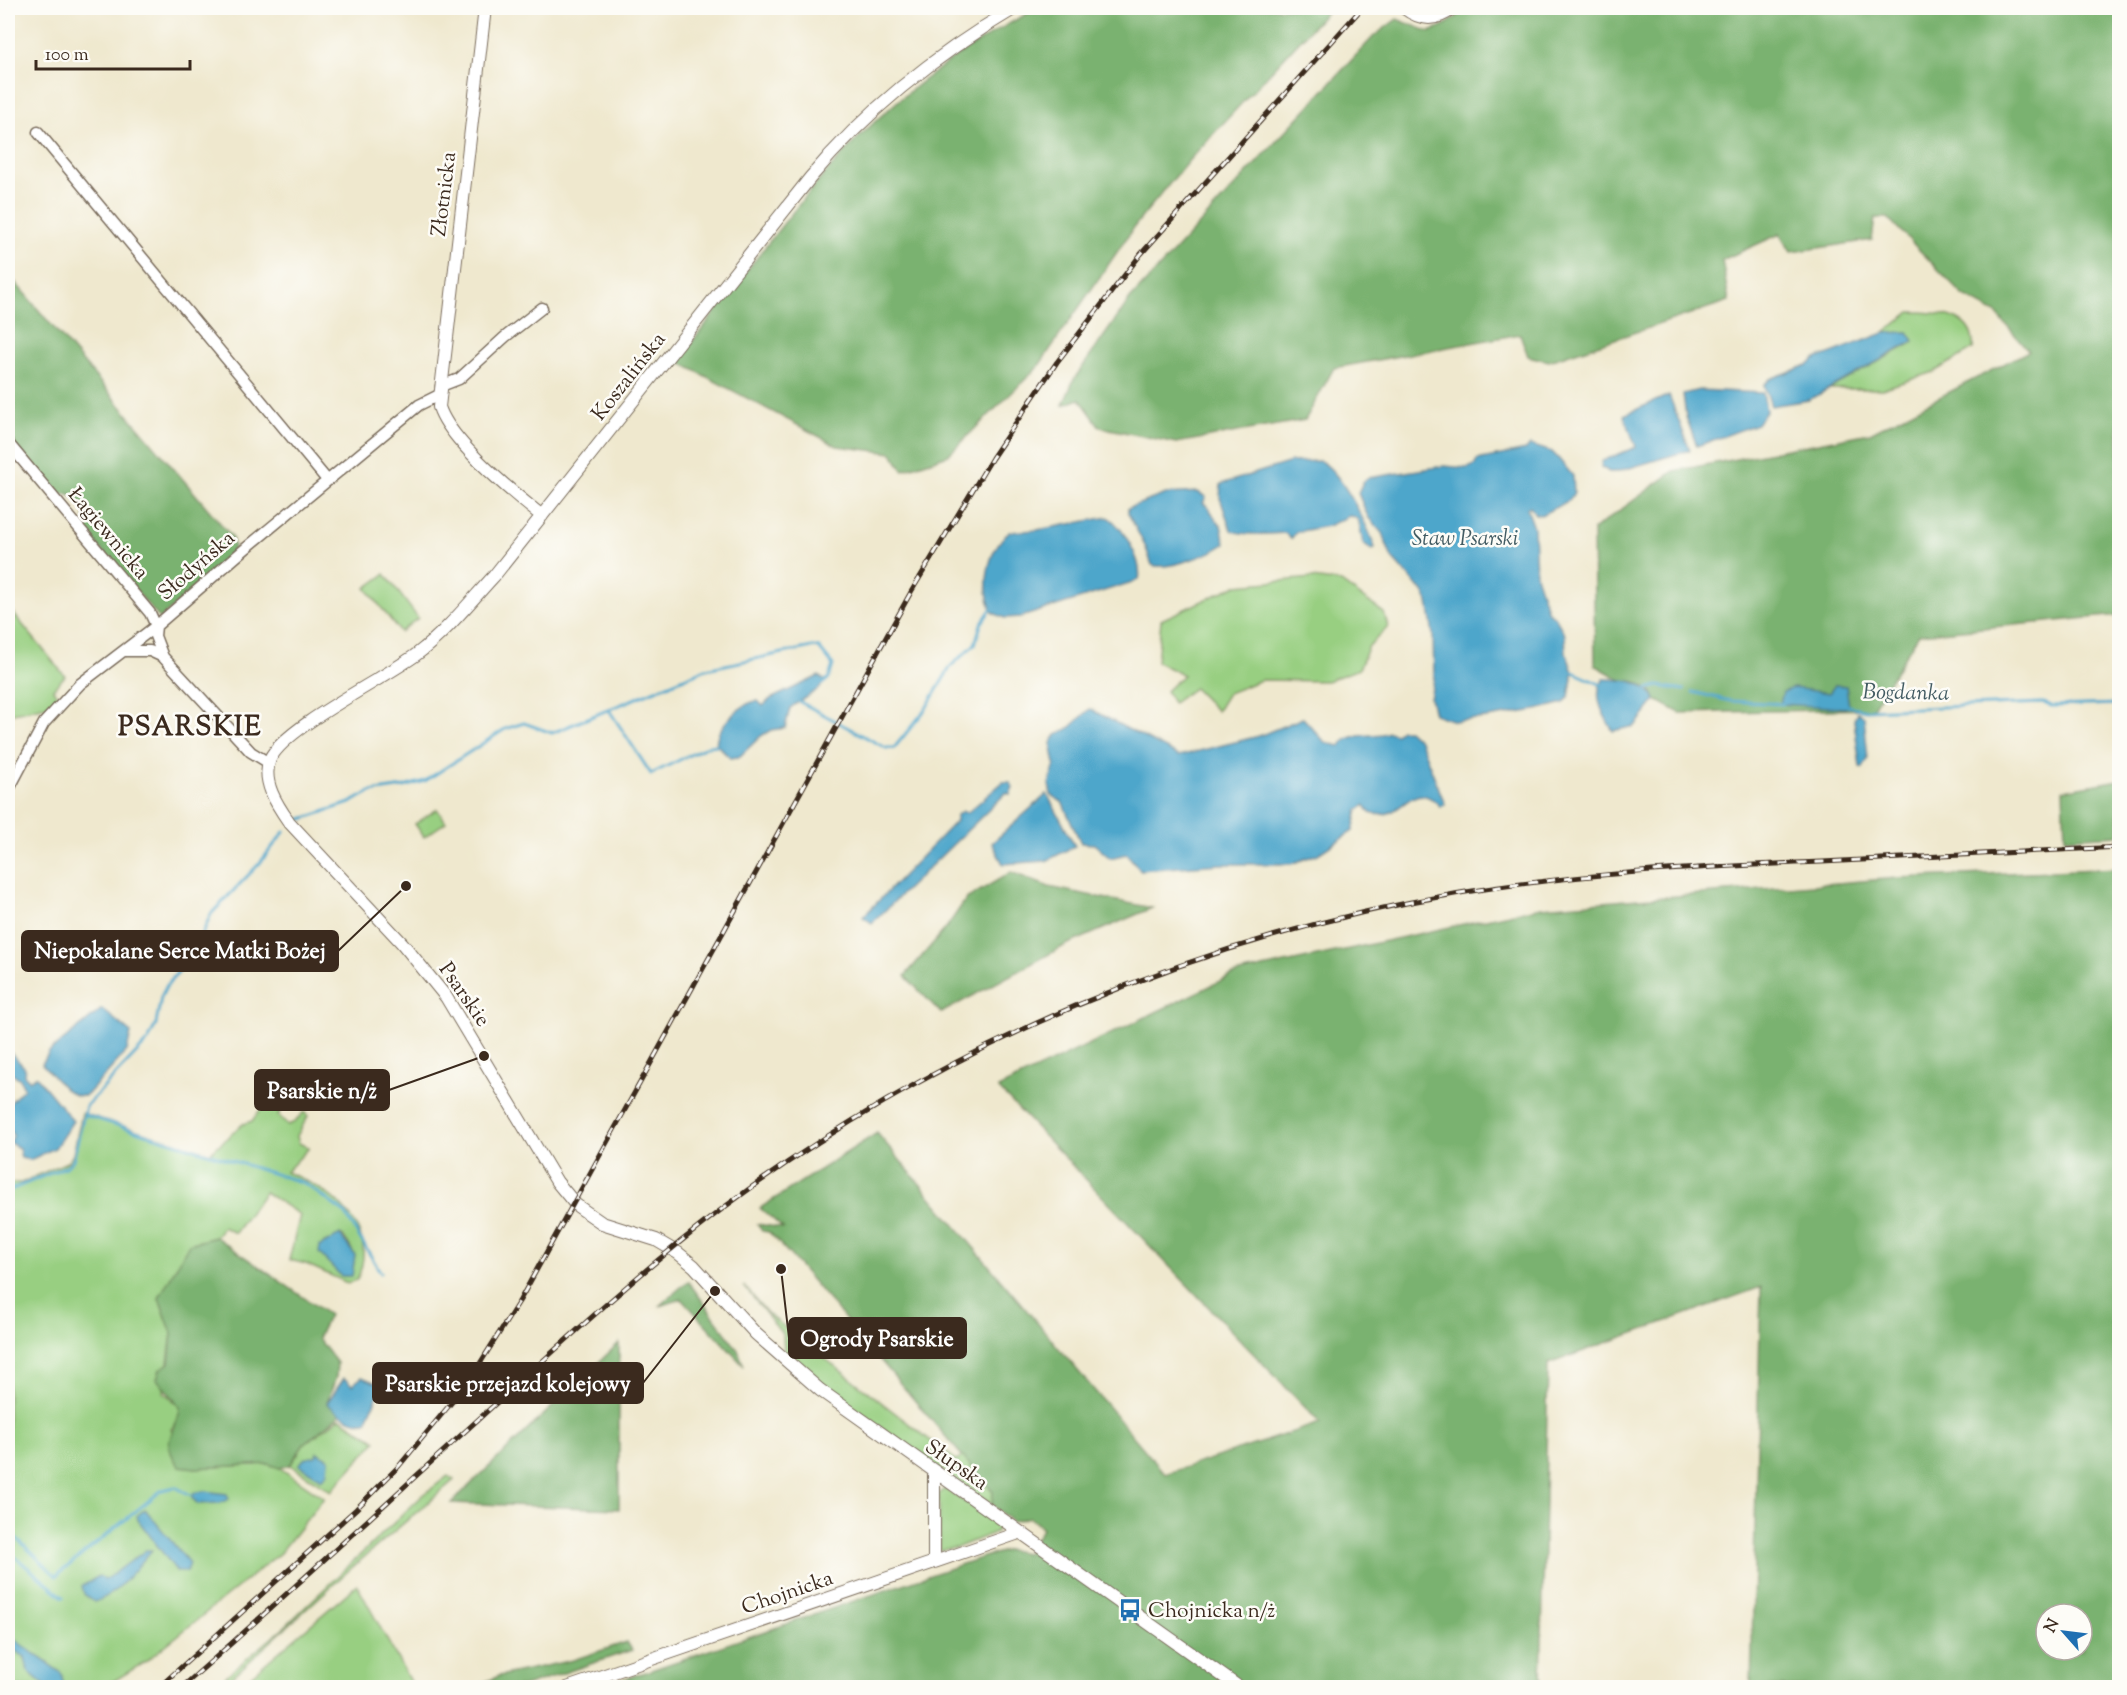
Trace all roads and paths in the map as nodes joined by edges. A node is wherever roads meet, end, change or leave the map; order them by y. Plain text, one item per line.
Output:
1 (484, 8) edge
2 (1015, 8) edge
3 (1404, 8) edge
4 (1453, 8) edge
5 (38, 132) dead end
6 (542, 308) dead end
7 (440, 391) junction
8 (8, 443) edge
9 (327, 480) junction
10 (542, 516) junction
11 (156, 626) junction
12 (123, 651) junction
13 (163, 657) junction
14 (269, 763) junction
15 (8, 791) edge
16 (672, 1248) joint
17 (934, 1472) junction
18 (1019, 1533) junction
19 (934, 1561) junction
20 (567, 1688) edge
21 (1240, 1688) edge

1 - 7 street, Złotnicka
2 - 10 street, Koszalińska
3 - 4 street
5 - 9 street
6 - 7 street
7 - 9 street, Słodyńska
7 - 10 street, Złotnicka
8 - 11 street, Łagiewnicka
9 - 11 street, Słodyńska
10 - 14 street, Koszalińska
11 - 12 street, Słodyńska
11 - 13 street, Łagiewnicka
12 - 13 street
12 - 15 street, Słodyńska
13 - 14 street, Łagiewnicka
14 - 16 street, Psarskie
16 - 17 street, Słupska
17 - 18 street, Słupska
17 - 19 street
18 - 19 street, Chojnicka
18 - 21 street, Słupska
19 - 20 street, Chojnicka

